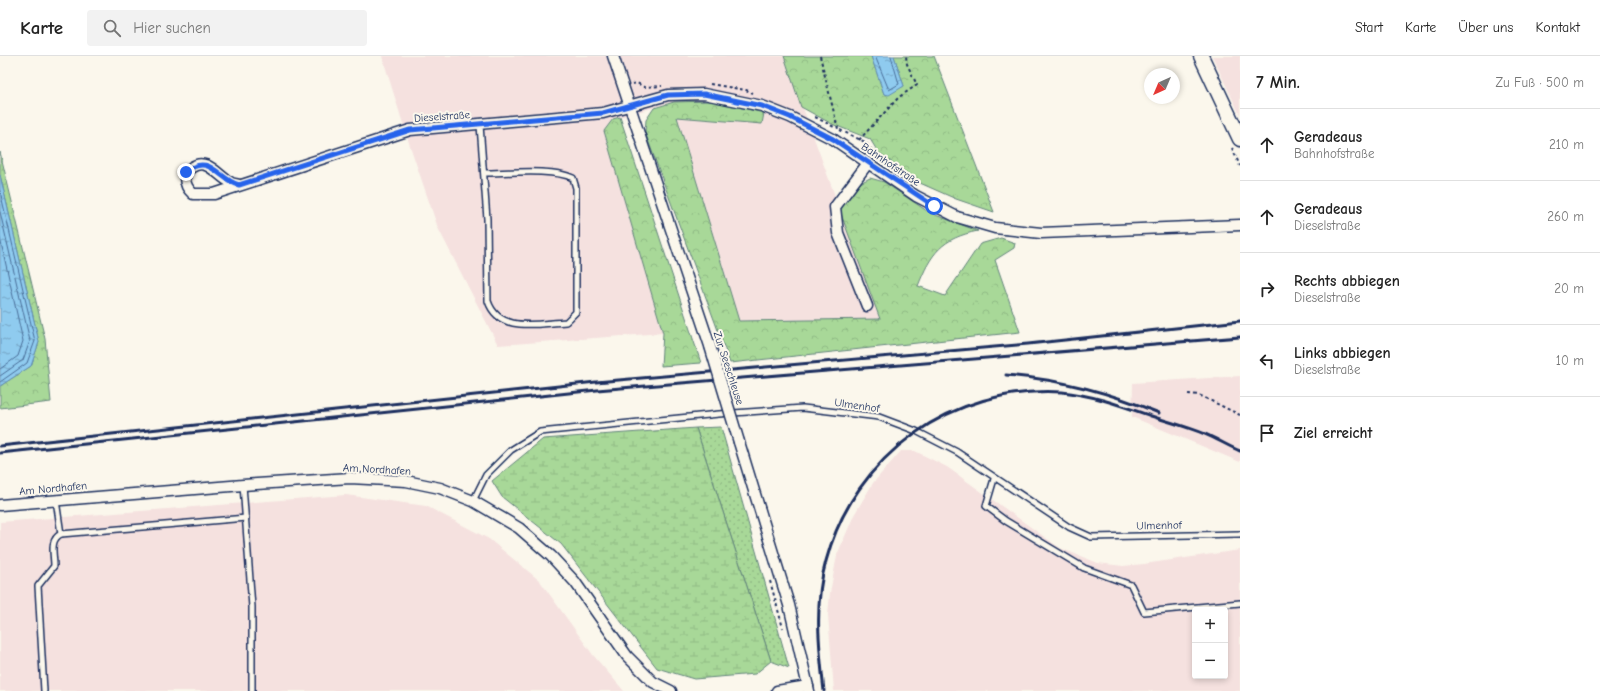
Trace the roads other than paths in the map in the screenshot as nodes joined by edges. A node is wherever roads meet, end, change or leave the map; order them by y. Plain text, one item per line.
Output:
1 (613, 56) edge
2 (1201, 56) edge
3 (630, 105) junction
4 (480, 125) junction
5 (1237, 125) edge
6 (1240, 139) edge
7 (868, 163) junction
8 (484, 173) junction
9 (239, 185) junction
10 (1240, 225) edge
11 (867, 306) dead end
12 (994, 479) junction
13 (243, 485) junction
14 (56, 500) junction
15 (473, 501) junction
16 (0, 505) edge
17 (246, 518) junction
18 (61, 534) junction
19 (1240, 534) edge
20 (1240, 603) edge
21 (808, 688) edge
22 (44, 691) edge
23 (252, 691) edge
24 (671, 691) edge
25 (777, 691) edge

1 - 3 street, Zur Seeschleuse
2 - 5 street
3 - 4 street, Dieselstraße
3 - 7 street, Bahnhofstraße
3 - 21 street, Zur Seeschleuse, bridge
4 - 8 lane
4 - 9 street, Dieselstraße
5 - 6 street
7 - 10 street, Bahnhofstraße
7 - 11 street
8 - 8 lane
9 - 9 street, Dieselstraße
12 - 15 lane, Ulmenhof
12 - 19 lane, Ulmenhof
12 - 20 lane
13 - 14 street, Am Nordhafen
13 - 15 street, Am Nordhafen
13 - 17 lane
14 - 16 street, Am Nordhafen
14 - 18 lane
15 - 24 street, Am Nordhafen
17 - 18 lane
17 - 23 lane
18 - 22 lane
21 - 25 street

